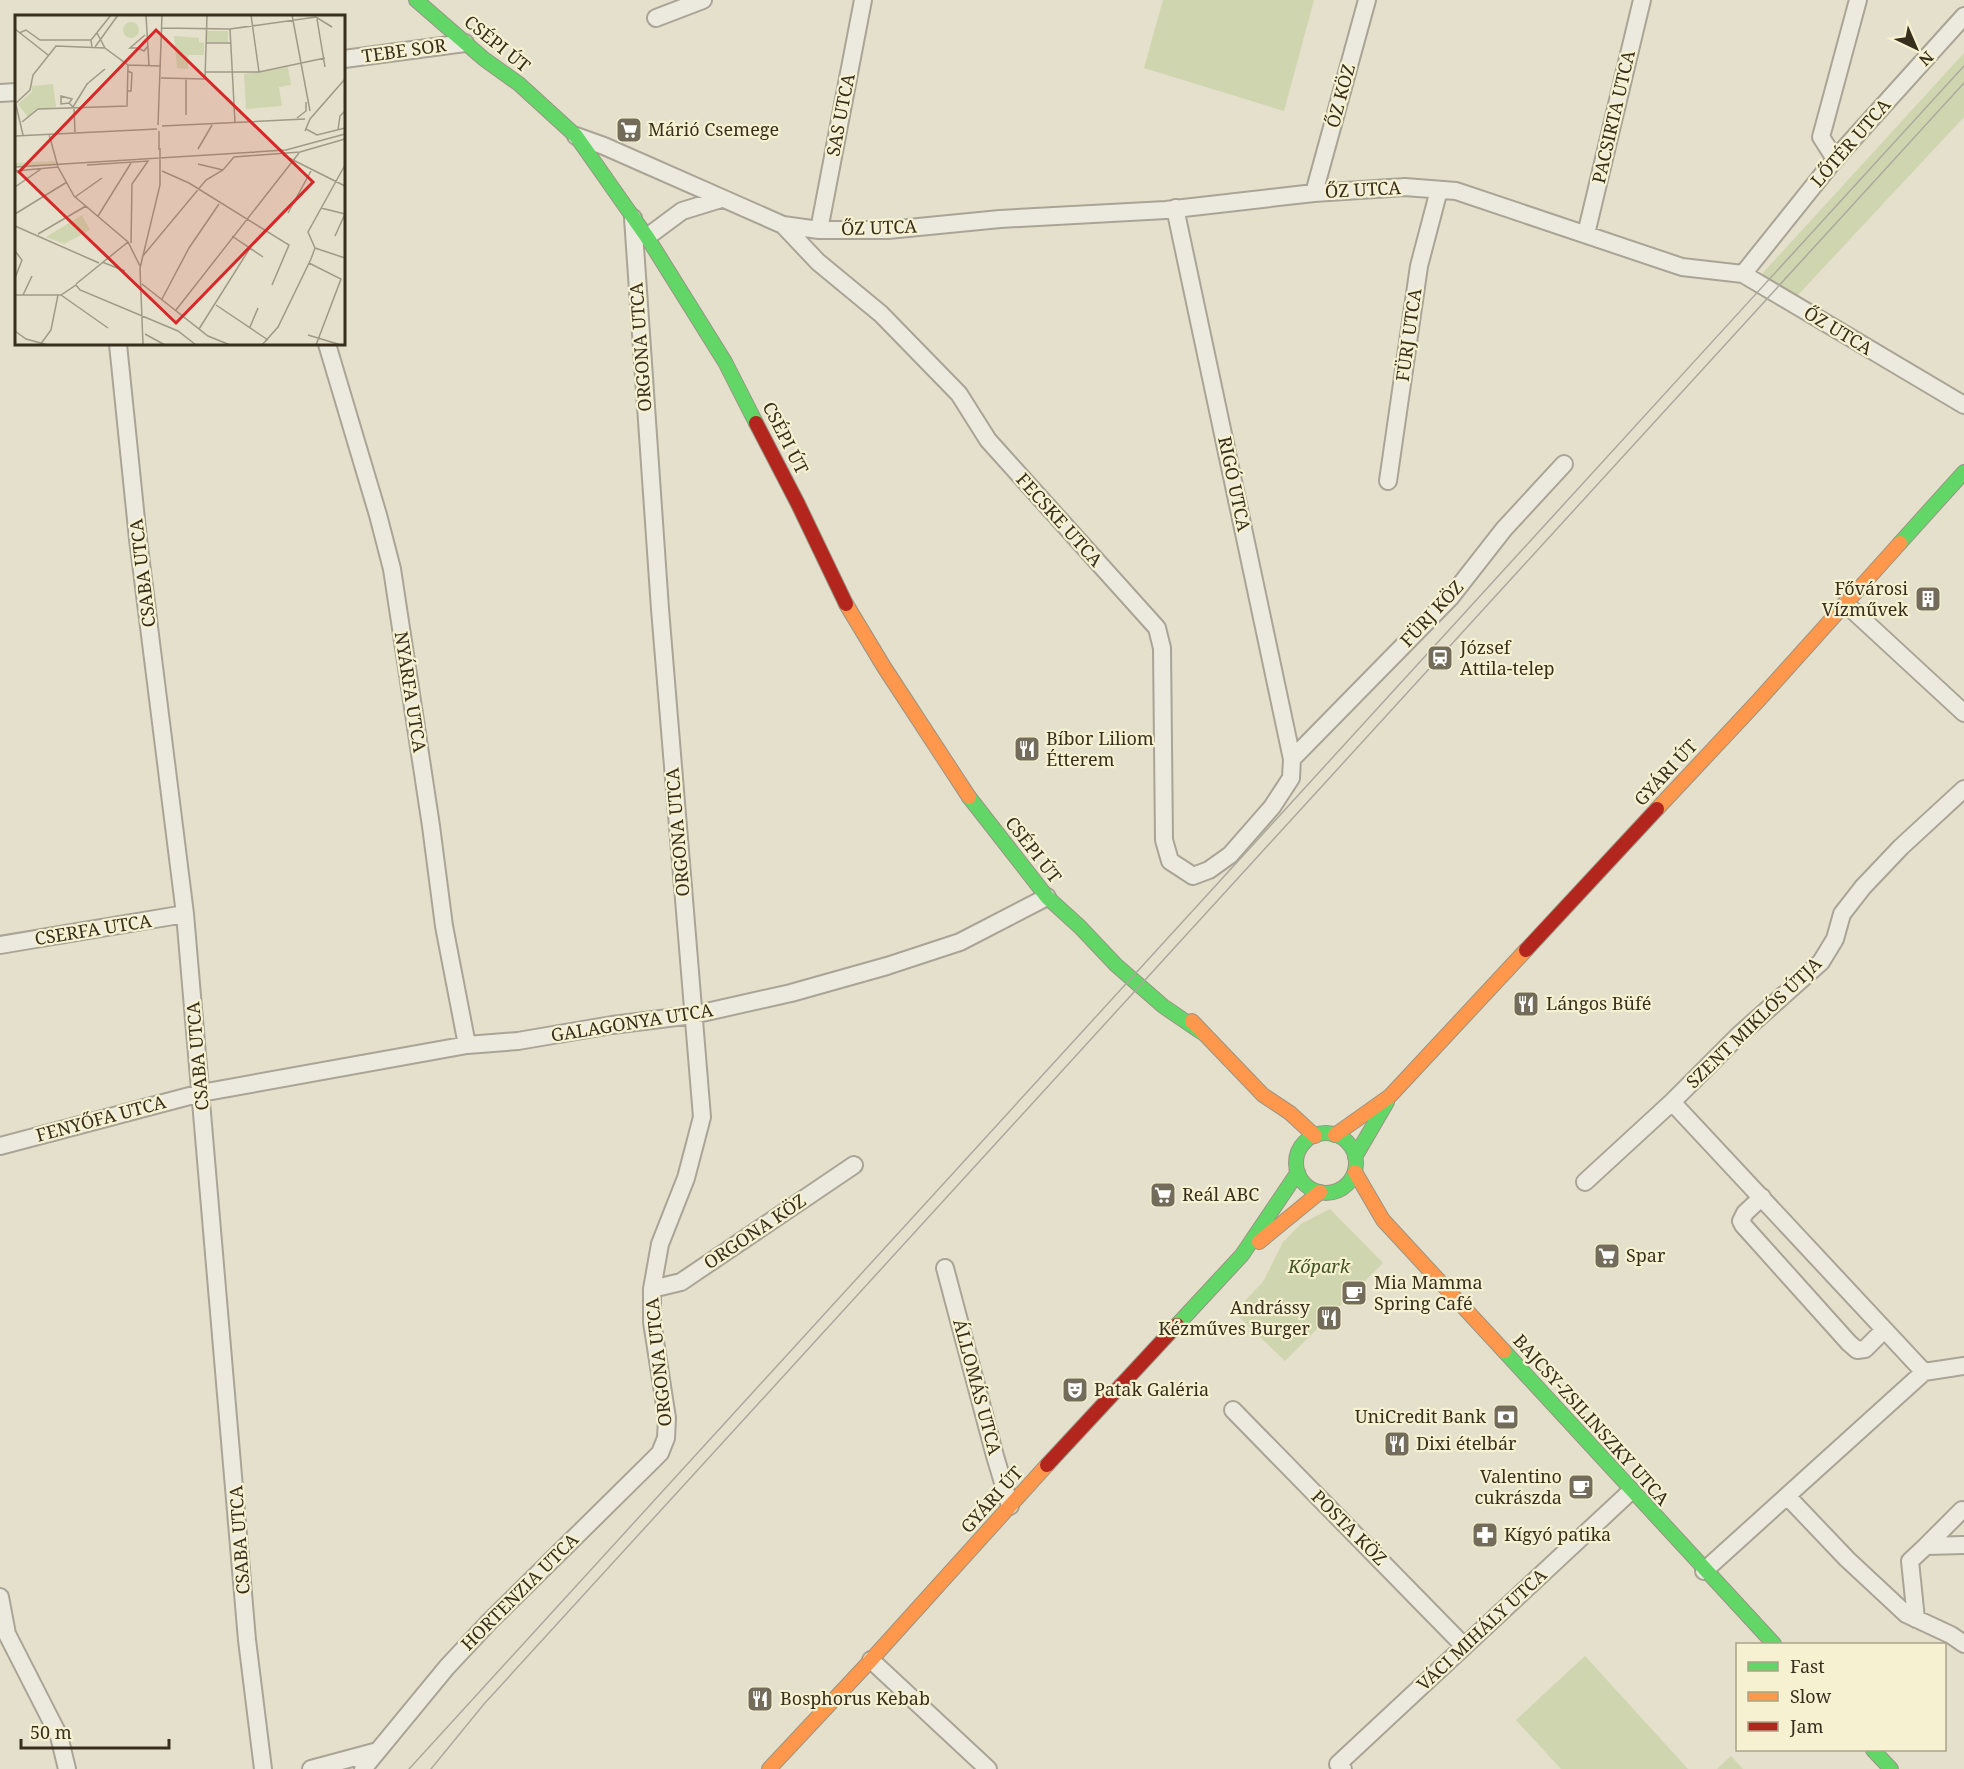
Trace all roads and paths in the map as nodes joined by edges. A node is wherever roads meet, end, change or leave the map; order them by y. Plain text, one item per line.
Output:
1 (416, 0) edge
2 (703, 0) edge
3 (863, 0) edge
4 (1368, 0) edge
5 (1642, 0) edge
6 (1858, 0) edge
7 (1964, 16) edge
8 (656, 18) dead end
9 (465, 43) junction
10 (345, 59) edge
11 (15, 92) edge
12 (0, 93) edge
13 (576, 136) junction
14 (1834, 159) junction
15 (1439, 190) junction
16 (1314, 193) junction
17 (721, 199) junction
18 (1175, 208) junction
19 (633, 218) junction
20 (783, 225) junction
21 (819, 230) junction
22 (1586, 234) junction
23 (647, 237) junction
24 (1743, 274) junction
25 (118, 345) edge
26 (327, 345) edge
27 (1964, 405) edge
28 (1564, 464) dead end
29 (1964, 472) edge
30 (1388, 481) dead end
31 (1846, 604) junction
32 (1964, 713) edge
33 (1292, 759) junction
34 (1964, 789) edge
35 (1047, 897) junction
36 (185, 914) junction
37 (1080, 927) junction
38 (0, 945) edge
39 (1119, 950) dead end
40 (1151, 977) dead end
41 (693, 1015) junction
42 (1201, 1032) junction
43 (467, 1046) junction
44 (201, 1093) junction
45 (1263, 1095) junction
46 (1390, 1096) junction
47 (1672, 1102) junction
48 (1280, 1123) dead end
49 (1335, 1134) junction
50 (1315, 1136) junction
51 (0, 1146) edge
52 (1355, 1157) junction
53 (854, 1165) dead end
54 (1298, 1172) junction
55 (1355, 1172) junction
56 (1585, 1182) dead end
57 (1327, 1192) junction
58 (1762, 1197) junction
59 (1383, 1220) junction
60 (1242, 1255) junction
61 (945, 1268) dead end
62 (652, 1289) junction
63 (1884, 1330) junction
64 (1964, 1366) edge
65 (1924, 1372) junction
66 (1233, 1410) dead end
67 (666, 1438) joint
68 (1631, 1491) junction
69 (1786, 1496) junction
70 (1010, 1506) junction
71 (1963, 1509) edge
72 (1964, 1540) edge
73 (1964, 1545) edge
74 (1926, 1546) junction
75 (1704, 1571) junction
76 (0, 1597) edge
77 (1916, 1619) junction
78 (1773, 1643) edge
79 (1964, 1644) edge
80 (1464, 1646) junction
81 (871, 1660) junction
82 (378, 1751) junction
83 (1875, 1751) edge
84 (68, 1769) edge
85 (263, 1769) edge
86 (311, 1769) edge
87 (363, 1769) edge
88 (769, 1769) edge
89 (988, 1769) edge
90 (1343, 1769) edge
91 (1892, 1769) edge

1 - 9 street, CSÉPI ÚT
2 - 8 street
3 - 21 street, SAS UTCA
4 - 16 street, ŐZ KÖZ
5 - 22 street, PACSIRTA UTCA
6 - 14 street
7 - 14 street, LŐTÉR UTCA
9 - 10 street, TEBE SOR
9 - 13 street, CSÉPI ÚT
11 - 12 street
13 - 17 street, ŐZ UTCA
13 - 19 street, CSÉPI ÚT
14 - 24 street, LŐTÉR UTCA
15 - 16 street, ŐZ UTCA
15 - 22 street, ŐZ UTCA
15 - 30 street, FÜRJ UTCA
16 - 18 street, ŐZ UTCA
17 - 20 street, ŐZ UTCA
17 - 23 street
18 - 21 street, ŐZ UTCA
18 - 33 street, RIGÓ UTCA
19 - 23 street, CSÉPI ÚT
19 - 41 street, ORGONA UTCA
20 - 21 street, ŐZ UTCA
20 - 33 street, FECSKE UTCA
22 - 24 street, ŐZ UTCA
23 - 35 street, CSÉPI ÚT
24 - 27 street, ŐZ UTCA
25 - 36 street, CSABA UTCA
26 - 43 street, NYÁRFA UTCA
28 - 33 street, FÜRJ KÖZ
29 - 31 street, GYÁRI ÚT
31 - 32 street
31 - 46 street, GYÁRI ÚT
34 - 47 street, SZENT MIKLÓS ÚTJA
35 - 37 street, CSÉPI ÚT
35 - 41 street, GALAGONYA UTCA
36 - 38 street, CSERFA UTCA
36 - 44 street, CSABA UTCA
37 - 39 street, CSÉPI ÚT
37 - 42 street, CSÉPI ÚT
40 - 42 street, CSÉPI ÚT
41 - 43 street, GALAGONYA UTCA
41 - 62 street, ORGONA UTCA
42 - 45 street, CSÉPI ÚT
43 - 44 street, GALAGONYA UTCA
44 - 51 street, FENYŐFA UTCA
44 - 85 street, CSABA UTCA
45 - 48 street, CSÉPI ÚT
45 - 50 street, CSÉPI ÚT
46 - 49 street, GYÁRI ÚT
46 - 52 street, GYÁRI ÚT
47 - 56 street
47 - 58 street, SZENT MIKLÓS ÚTJA
49 - 50 street
49 - 52 street
50 - 54 street
52 - 55 street
53 - 62 street, ORGONA KÖZ
54 - 57 street
54 - 60 street, GYÁRI ÚT
55 - 57 street
55 - 59 street, BAJCSY-ZSILINSZKY UTCA
57 - 59 street, BAJCSY-ZSILINSZKY UTCA
57 - 60 street, GYÁRI ÚT
58 - 63 street, SZENT MIKLÓS ÚTJA
58 - 63 street
59 - 68 street, BAJCSY-ZSILINSZKY UTCA
60 - 70 street, GYÁRI ÚT
61 - 70 street, ÁLLOMÁS UTCA
62 - 67 street, ORGONA UTCA
63 - 65 street, SZENT MIKLÓS ÚTJA
64 - 65 street
65 - 69 street
66 - 80 street, POSTA KÖZ
67 - 82 street, HORTENZIA UTCA
68 - 75 street, BAJCSY-ZSILINSZKY UTCA
68 - 80 street, VÁCI MIHÁLY UTCA
69 - 75 street
69 - 77 street
70 - 81 street, GYÁRI ÚT
71 - 72 street
71 - 74 street
73 - 74 street
74 - 77 street
75 - 78 street, BAJCSY-ZSILINSZKY UTCA
76 - 84 street
77 - 79 street
80 - 90 street, VÁCI MIHÁLY UTCA
81 - 88 street, GYÁRI ÚT
81 - 89 street
82 - 86 street
82 - 87 street, HORTENZIA UTCA
83 - 91 street

